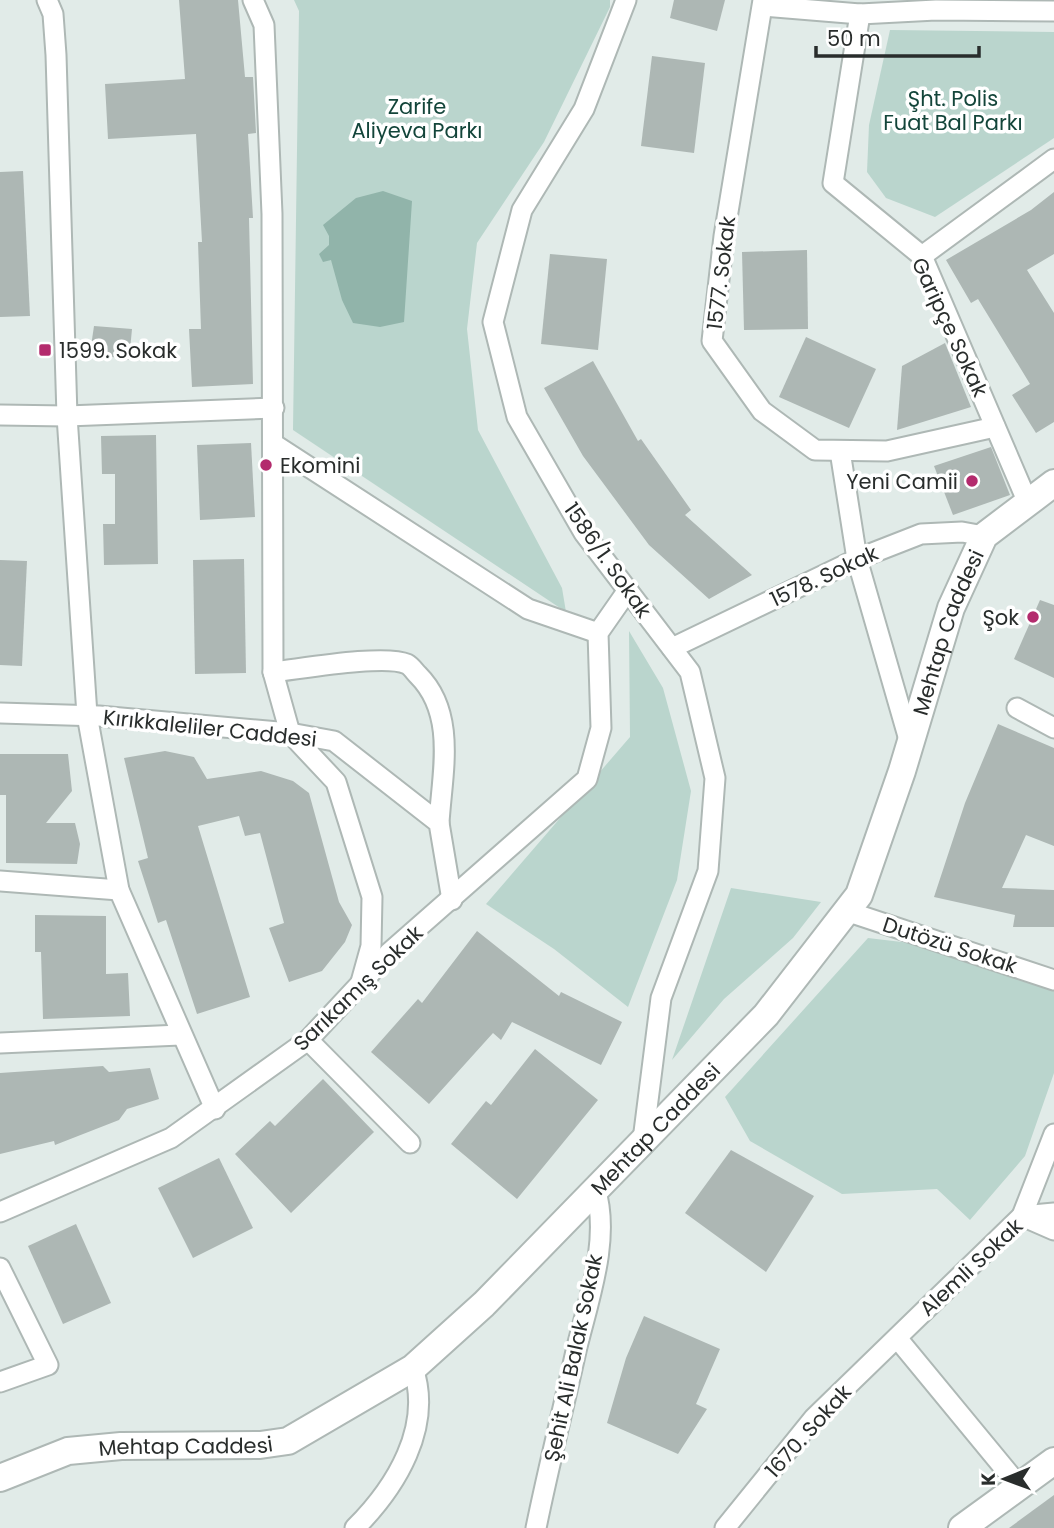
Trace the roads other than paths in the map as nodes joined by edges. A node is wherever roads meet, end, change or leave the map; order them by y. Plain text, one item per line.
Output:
1 (47, 0) edge
2 (253, 0) edge
3 (626, 0) edge
4 (763, 3) edge
5 (936, 5) edge
6 (1054, 11) edge
7 (860, 14) junction
8 (1054, 159) edge
9 (922, 256) junction
10 (274, 408) junction
11 (0, 415) edge
12 (67, 416) junction
13 (995, 426) junction
14 (275, 445) junction
15 (840, 451) junction
16 (1054, 483) edge
17 (1028, 503) junction
18 (984, 536) junction
19 (857, 559) junction
20 (628, 590) junction
21 (598, 633) junction
22 (672, 648) junction
23 (273, 672) junction
24 (1017, 708) dead end
25 (0, 712) edge
26 (87, 716) junction
27 (1054, 728) edge
28 (290, 733) junction
29 (911, 743) junction
30 (439, 823) junction
31 (0, 881) edge
32 (119, 890) junction
33 (452, 900) junction
34 (846, 911) junction
35 (1054, 980) edge
36 (361, 982) junction
37 (180, 1035) junction
38 (308, 1040) junction
39 (0, 1043) edge
40 (215, 1109) junction
41 (1054, 1134) edge
42 (643, 1140) junction
43 (410, 1143) dead end
44 (595, 1188) junction
45 (0, 1212) edge
46 (1054, 1213) edge
47 (1022, 1216) junction
48 (1054, 1230) edge
49 (0, 1268) edge
50 (897, 1338) junction
51 (413, 1368) junction
52 (0, 1382) edge
53 (1054, 1461) edge
54 (0, 1478) edge
55 (1019, 1486) junction
56 (355, 1528) edge
57 (536, 1528) edge
58 (725, 1528) edge
59 (962, 1528) edge

1 - 12 street
2 - 10 street
3 - 20 street, 1586/1. Sokak
4 - 7 street
4 - 15 street, 1577. Sokak
5 - 6 street
5 - 7 street
7 - 9 street, Garipçe Sokak
8 - 9 street
9 - 13 street, Garipçe Sokak
10 - 12 street
10 - 14 street
11 - 12 street
12 - 26 street
13 - 15 street, 1577. Sokak
13 - 17 street, Garipçe Sokak
14 - 21 street
14 - 23 street
15 - 19 street
16 - 17 main road, Mehtap Caddesi
17 - 18 main road, Mehtap Caddesi
18 - 19 street, 1578. Sokak
18 - 29 main road, Mehtap Caddesi
19 - 22 street, 1578. Sokak
19 - 29 street
20 - 21 street
20 - 22 street, 1586/1. Sokak
21 - 33 street, Sarıkamış Sokak
22 - 42 street, 1586/1. Sokak
23 - 28 street
23 - 30 street
24 - 27 street
25 - 26 street, Kırıkkaleliler Caddesi
26 - 28 street, Kırıkkaleliler Caddesi
26 - 32 street
28 - 30 street, Kırıkkaleliler Caddesi
28 - 36 street
29 - 34 main road, Mehtap Caddesi
30 - 33 street
31 - 32 street
32 - 37 street
33 - 36 street, Sarıkamış Sokak
34 - 35 street, Dutözü Sokak
34 - 42 main road, Mehtap Caddesi
36 - 38 street, Sarıkamış Sokak
37 - 39 street
37 - 40 street
38 - 40 street, Sarıkamış Sokak
38 - 43 street
40 - 45 street, Sarıkamış Sokak
41 - 47 street
42 - 44 main road, Mehtap Caddesi
44 - 51 main road, Mehtap Caddesi
44 - 57 street, Şehit Ali Balak Sokak
46 - 47 street, Alemli Sokak
47 - 48 street
47 - 50 street, Alemli Sokak
49 - 52 street
50 - 55 street
50 - 58 street, 1670. Sokak
51 - 54 main road, Mehtap Caddesi
51 - 56 street
53 - 55 main road
55 - 59 main road

